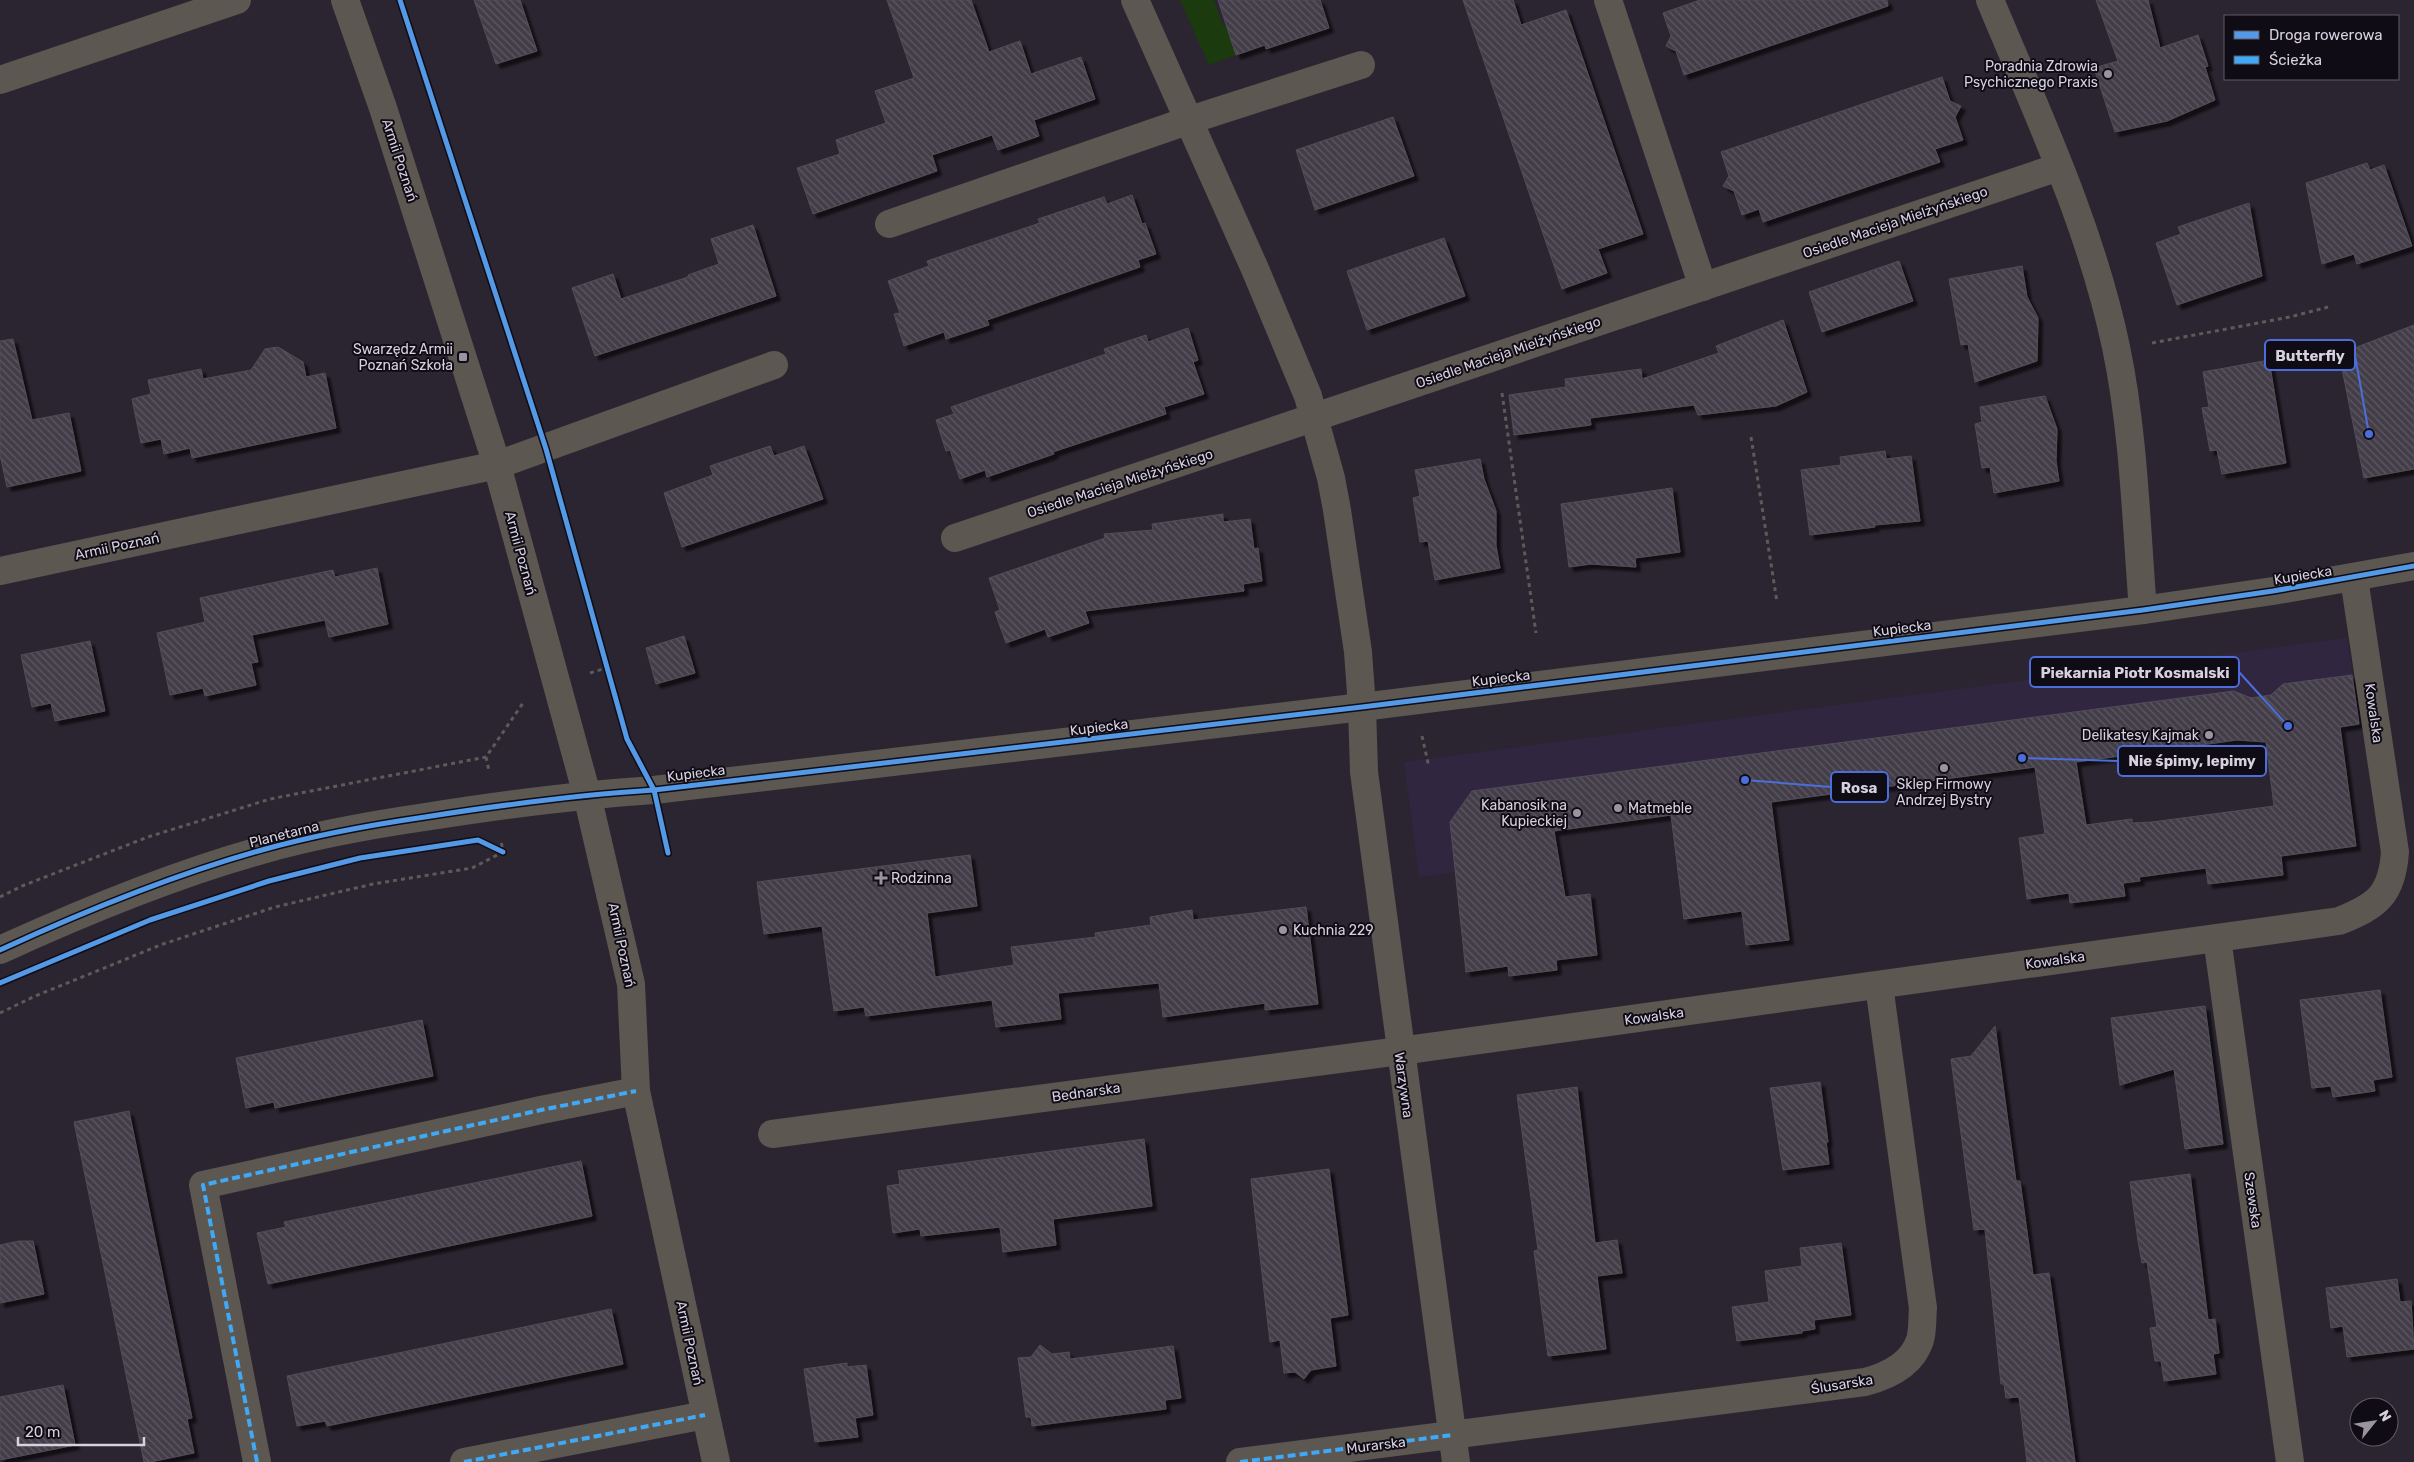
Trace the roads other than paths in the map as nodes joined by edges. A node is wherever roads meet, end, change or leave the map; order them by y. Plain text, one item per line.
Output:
1 (237, 0) edge
2 (345, 0) edge
3 (1135, 0) edge
4 (1608, 0) edge
5 (1990, 0) edge
6 (1361, 64) dead end
7 (0, 80) edge
8 (1190, 120) junction
9 (2059, 167) junction
10 (889, 224) dead end
11 (1703, 286) junction
12 (774, 365) dead end
13 (1314, 418) junction
14 (497, 464) junction
15 (955, 538) dead end
16 (2414, 566) edge
17 (0, 571) edge
18 (2354, 578) junction
19 (2143, 610) junction
20 (1362, 707) junction
21 (587, 794) junction
22 (2216, 938) junction
23 (0, 950) edge
24 (1879, 985) junction
25 (1400, 1051) junction
26 (636, 1091) junction
27 (772, 1134) dead end
28 (705, 1414) junction
29 (1453, 1435) junction
30 (257, 1462) edge
31 (464, 1462) edge
32 (716, 1462) edge
33 (1240, 1462) edge
34 (1456, 1462) edge
35 (2290, 1462) edge

1 - 7 street
2 - 14 street, Armii Poznań
3 - 8 street
4 - 11 street
5 - 9 street
6 - 8 street
8 - 10 street
8 - 13 street
9 - 11 street, Osiedle Macieja Mielżyńskiego
9 - 19 street
11 - 13 street, Osiedle Macieja Mielżyńskiego
12 - 14 street, Armii Poznań
13 - 15 street, Osiedle Macieja Mielżyńskiego
13 - 20 street
14 - 17 street, Armii Poznań
14 - 21 street, Armii Poznań
16 - 18 street, Kupiecka
18 - 19 street, Kupiecka
18 - 22 street, Kowalska
19 - 20 street, Kupiecka
20 - 21 street, Kupiecka
20 - 25 street, Warzywna
21 - 23 street, Planetarna
21 - 26 street, Armii Poznań
22 - 24 street, Kowalska
22 - 35 street, Szewska
24 - 25 street, Kowalska
24 - 29 street, Ślusarska
25 - 27 street, Bednarska
25 - 29 street, Warzywna
26 - 28 street, Armii Poznań
26 - 30 street
28 - 31 street
28 - 32 street, Armii Poznań
29 - 33 street, Murarska
29 - 34 street, Warzywna

